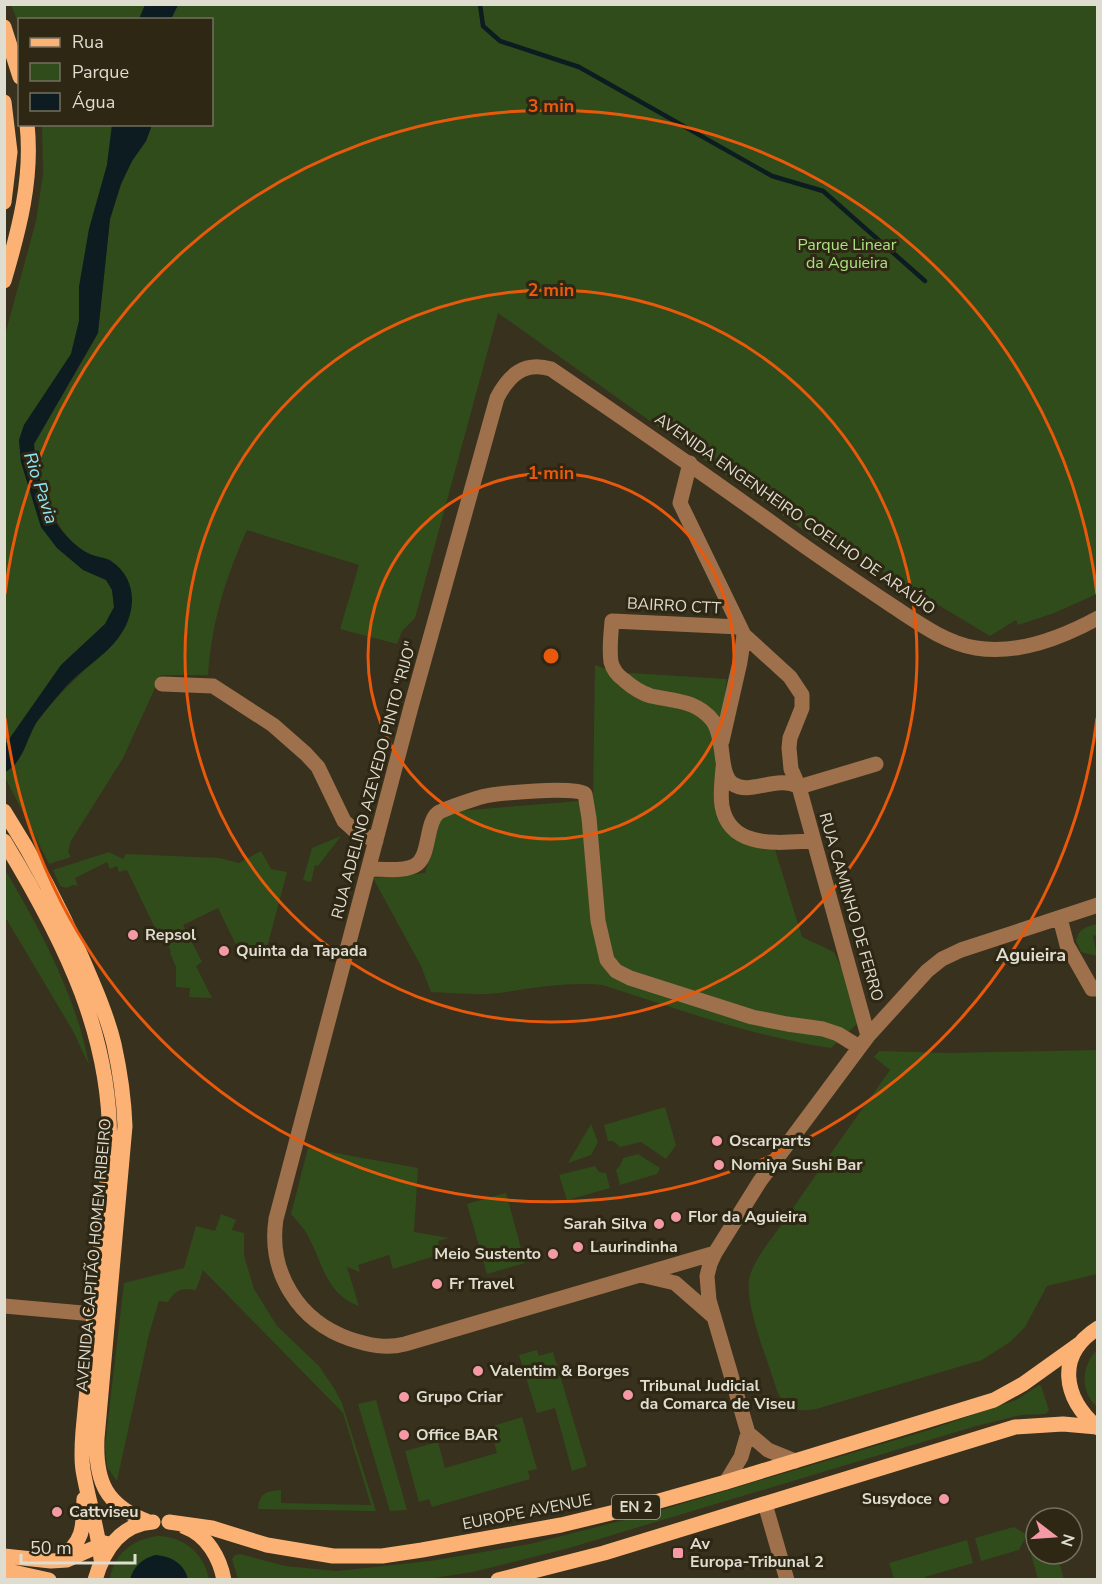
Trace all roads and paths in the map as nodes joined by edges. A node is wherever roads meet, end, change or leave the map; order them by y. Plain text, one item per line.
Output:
1 (4, 27) edge
2 (18, 71) edge
3 (4, 102) edge
4 (27, 126) edge
5 (4, 202) edge
6 (4, 281) edge
7 (517, 372) joint
8 (690, 464) junction
9 (1098, 618) edge
10 (742, 631) junction
11 (162, 684) dead end
12 (722, 741) junction
13 (723, 762) junction
14 (876, 764) dead end
15 (799, 787) junction
16 (5, 812) edge
17 (376, 841) junction
18 (814, 841) junction
19 (4, 842) edge
20 (369, 869) junction
21 (1098, 905) edge
22 (1098, 915) edge
23 (1061, 922) junction
24 (1027, 928) junction
25 (1098, 989) edge
26 (864, 1042) junction
27 (715, 1253) junction
28 (638, 1275) junction
29 (707, 1276) junction
30 (675, 1283) junction
31 (4, 1306) edge
32 (94, 1314) junction
33 (714, 1317) junction
34 (1098, 1328) edge
35 (1079, 1344) junction
36 (1097, 1427) edge
37 (748, 1433) junction
38 (795, 1461) junction
39 (83, 1469) junction
40 (726, 1482) junction
41 (765, 1504) junction
42 (149, 1522) junction
43 (169, 1522) junction
44 (100, 1553) junction
45 (4, 1556) edge
46 (51, 1561) junction
47 (4, 1570) edge
48 (49, 1580) edge
49 (95, 1580) edge
50 (224, 1580) edge
51 (498, 1580) edge
52 (787, 1580) edge

1 - 2 main road
3 - 5 main road
4 - 6 main road
7 - 8 street, AVENIDA ENGENHEIRO COELHO DE ARAÚJO
7 - 17 street, RUA ADELINO AZEVEDO PINTO "RIJO"
8 - 9 street, AVENIDA ENGENHEIRO COELHO DE ARAÚJO
8 - 10 street
10 - 12 street, BAIRRO CTT
10 - 12 street, BAIRRO CTT
10 - 15 street, RUA CAMINHO DE FERRO
11 - 17 street
12 - 13 street, BAIRRO CTT
13 - 15 street, BAIRRO CTT
13 - 18 street, BAIRRO CTT
14 - 15 street
15 - 18 street, RUA CAMINHO DE FERRO
16 - 42 main road, AVENIDA CAPITÃO HOMEM RIBEIRO
17 - 20 street, RUA ADELINO AZEVEDO PINTO "RIJO"
18 - 26 street, RUA CAMINHO DE FERRO
19 - 32 main road, AVENIDA CAPITÃO HOMEM RIBEIRO
20 - 26 street
20 - 28 street, RUA ADELINO AZEVEDO PINTO "RIJO"
21 - 24 street
22 - 23 street
23 - 24 street
23 - 25 street
24 - 26 street
26 - 27 street
27 - 28 street, RUA ADELINO AZEVEDO PINTO "RIJO"
27 - 29 street
28 - 30 street
29 - 30 street
29 - 33 street
30 - 33 street
31 - 32 street
32 - 39 main road, AVENIDA CAPITÃO HOMEM RIBEIRO
33 - 37 street
34 - 35 main road, EN 2
35 - 36 main road, EN 2
35 - 38 main road, EUROPE AVENUE / EN 2
36 - 41 main road, EN 2
37 - 38 street
37 - 40 street
38 - 40 main road, EUROPE AVENUE / EN 2
39 - 44 main road, AVENIDA CAPITÃO HOMEM RIBEIRO
39 - 46 main road
40 - 43 main road, EUROPE AVENUE / EN 2
41 - 51 main road, EN 2
41 - 52 street
42 - 43 main road, EUROPE AVENUE
42 - 44 main road
43 - 50 main road
44 - 46 main road
44 - 49 main road
45 - 46 main road
47 - 48 main road

